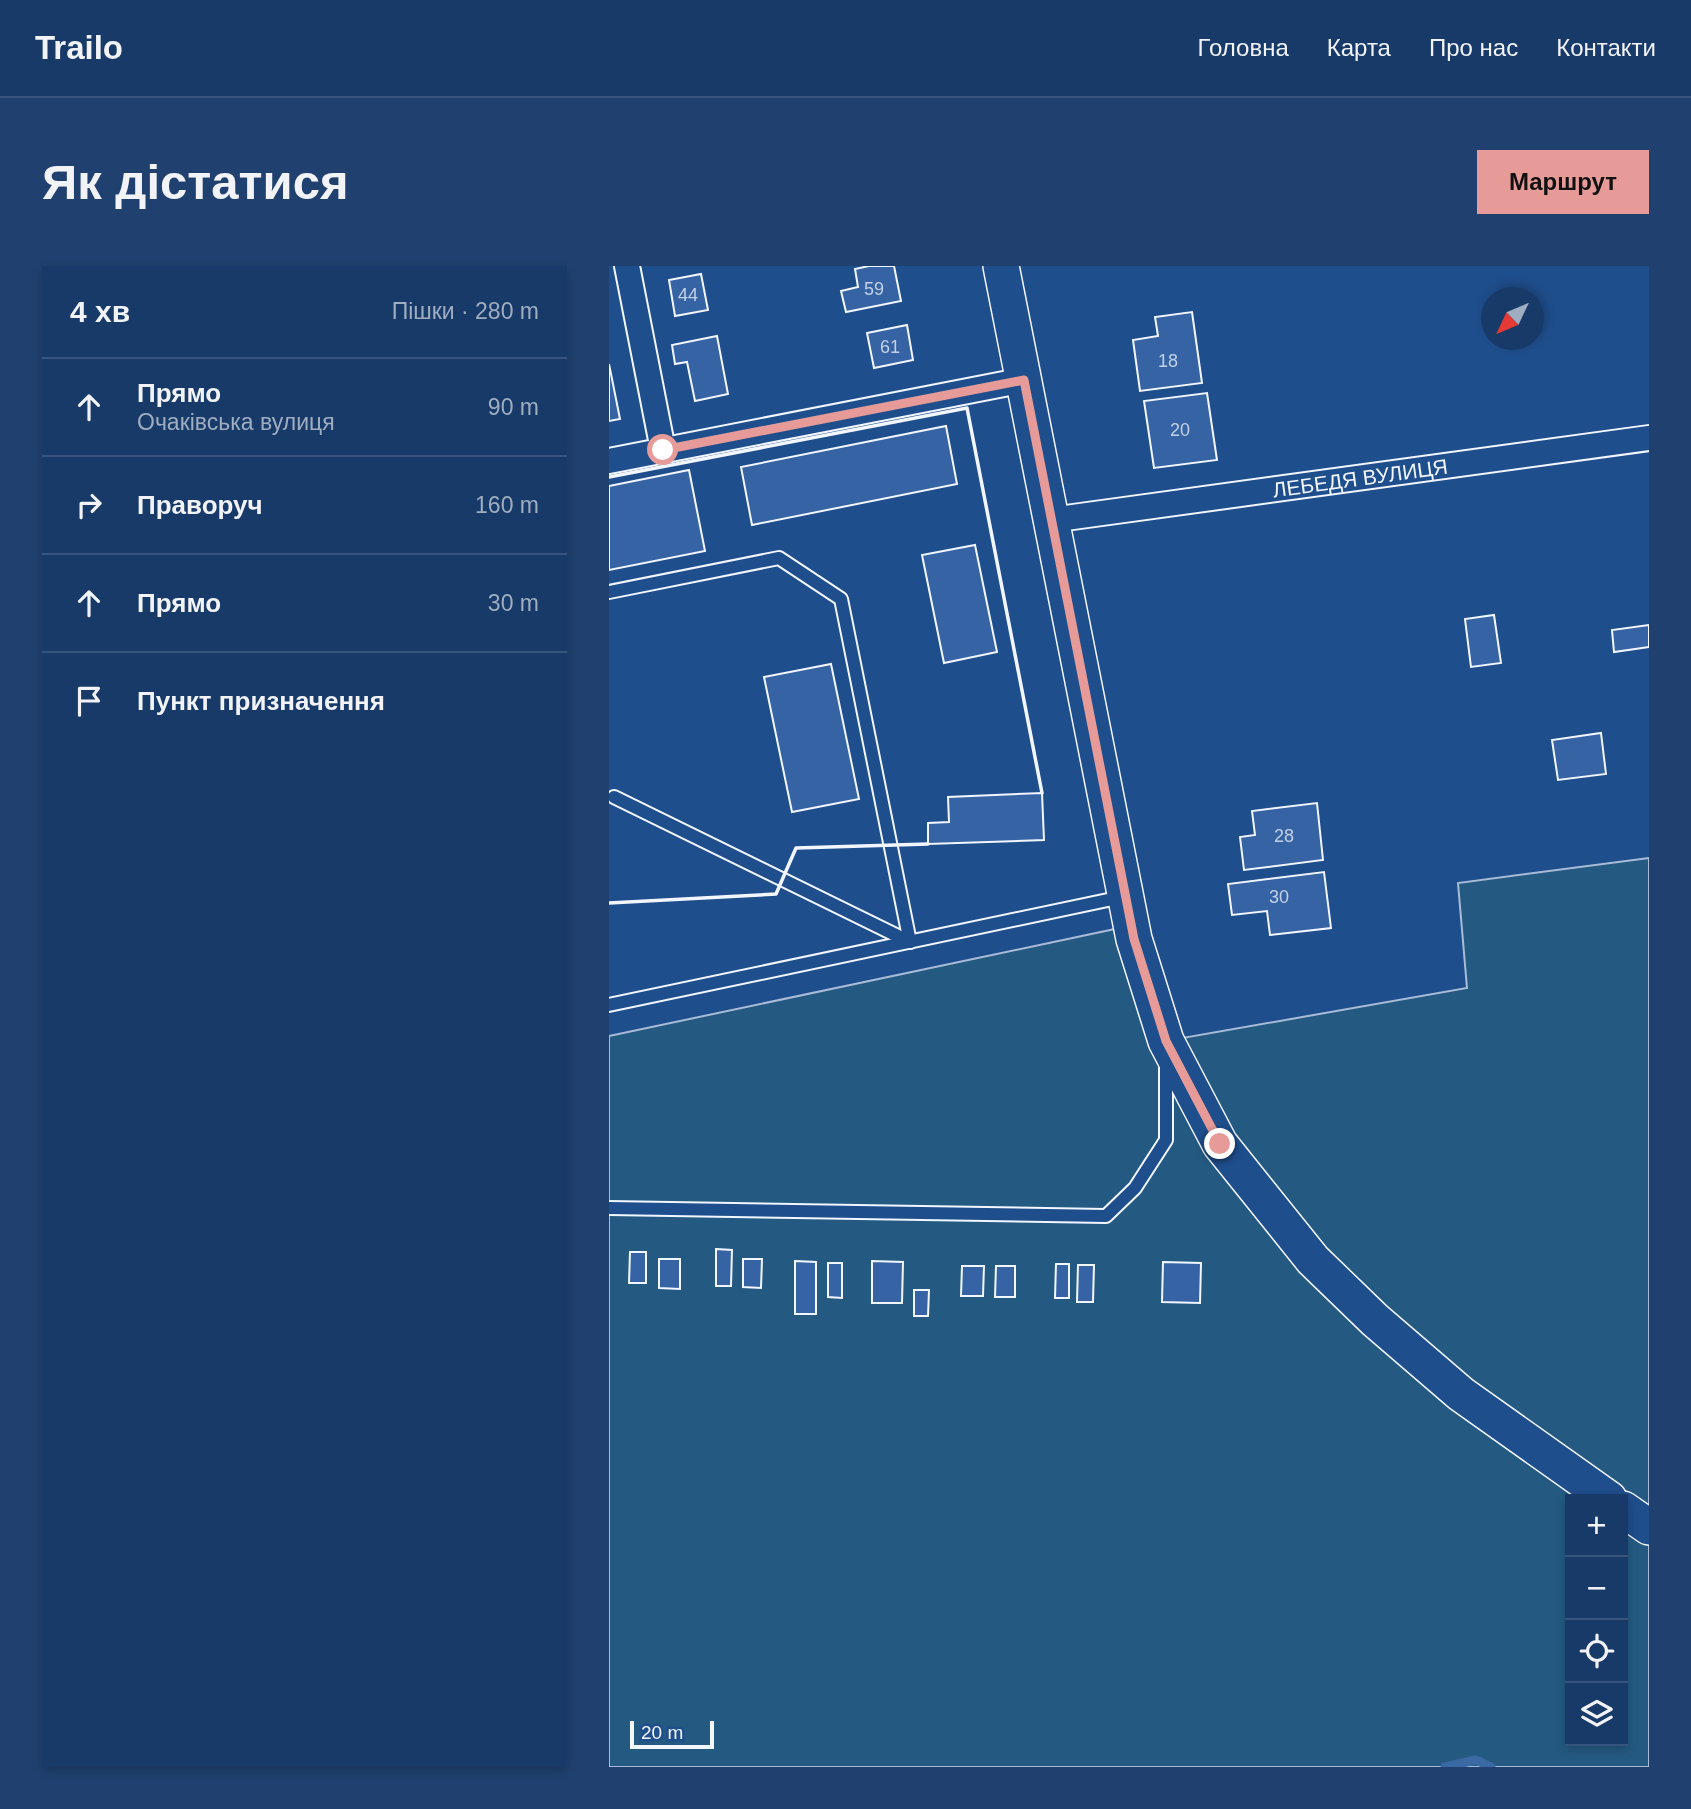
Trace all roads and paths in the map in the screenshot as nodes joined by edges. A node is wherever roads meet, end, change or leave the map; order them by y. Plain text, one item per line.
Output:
1 (627, 266) edge
2 (1001, 266) edge
3 (1024, 380) junction
4 (1649, 438) edge
5 (663, 450) junction
6 (609, 461) edge
7 (1060, 518) junction
8 (609, 592) edge
9 (614, 797) dead end
10 (1125, 896) junction
11 (910, 942) junction
12 (609, 1005) edge
13 (1166, 1041) junction
14 (609, 1208) edge
15 (1602, 1494) edge
16 (1628, 1512) edge
17 (1649, 1527) edge

1 - 5 street
2 - 3 street
3 - 5 street
3 - 7 street
4 - 7 street, ЛЕБЕДЯ ВУЛИЦЯ
5 - 6 street
7 - 10 street
8 - 11 lane
9 - 11 lane
10 - 11 lane
10 - 13 street
11 - 12 lane
13 - 14 lane
13 - 15 street
16 - 17 street

